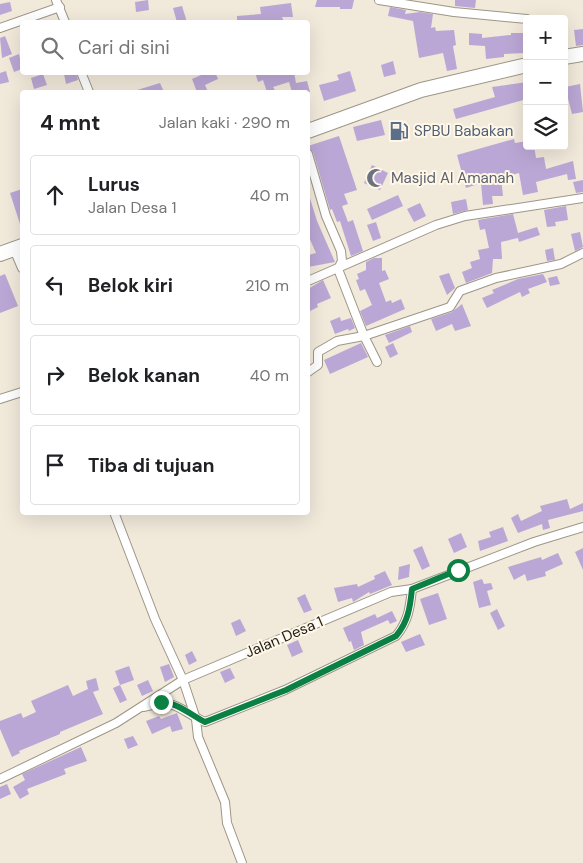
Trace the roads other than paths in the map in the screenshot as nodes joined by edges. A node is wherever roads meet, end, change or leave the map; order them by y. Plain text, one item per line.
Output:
1 (379, 0) edge
2 (58, 4) edge
3 (64, 20) edge
4 (523, 20) edge
5 (0, 28) edge
6 (583, 54) edge
7 (568, 56) edge
8 (523, 66) edge
9 (82, 75) edge
10 (88, 90) edge
11 (310, 130) edge
12 (310, 161) edge
13 (583, 198) edge
14 (18, 247) edge
15 (0, 254) edge
16 (583, 254) edge
17 (338, 269) junction
18 (310, 280) edge
19 (364, 336) junction
20 (377, 362) dead end
21 (310, 371) edge
22 (20, 393) edge
23 (0, 399) edge
24 (115, 515) edge
25 (583, 527) edge
26 (412, 589) junction
27 (182, 680) junction
28 (143, 708) junction
29 (196, 719) junction
30 (0, 779) edge
31 (242, 863) edge

1 - 4 street
2 - 3 street
2 - 5 street
6 - 7 highway
8 - 11 highway
9 - 10 street
12 - 17 street
13 - 17 street
14 - 15 highway
16 - 19 street
17 - 18 street
17 - 19 street
19 - 20 street
19 - 21 street
22 - 23 street
24 - 27 street
25 - 26 street, Jalan Desa 1
26 - 27 street, Jalan Desa 1
26 - 29 street
27 - 28 street, Jalan Desa 1
27 - 29 street
28 - 29 street
28 - 30 street, Jalan Desa 1
29 - 31 street

